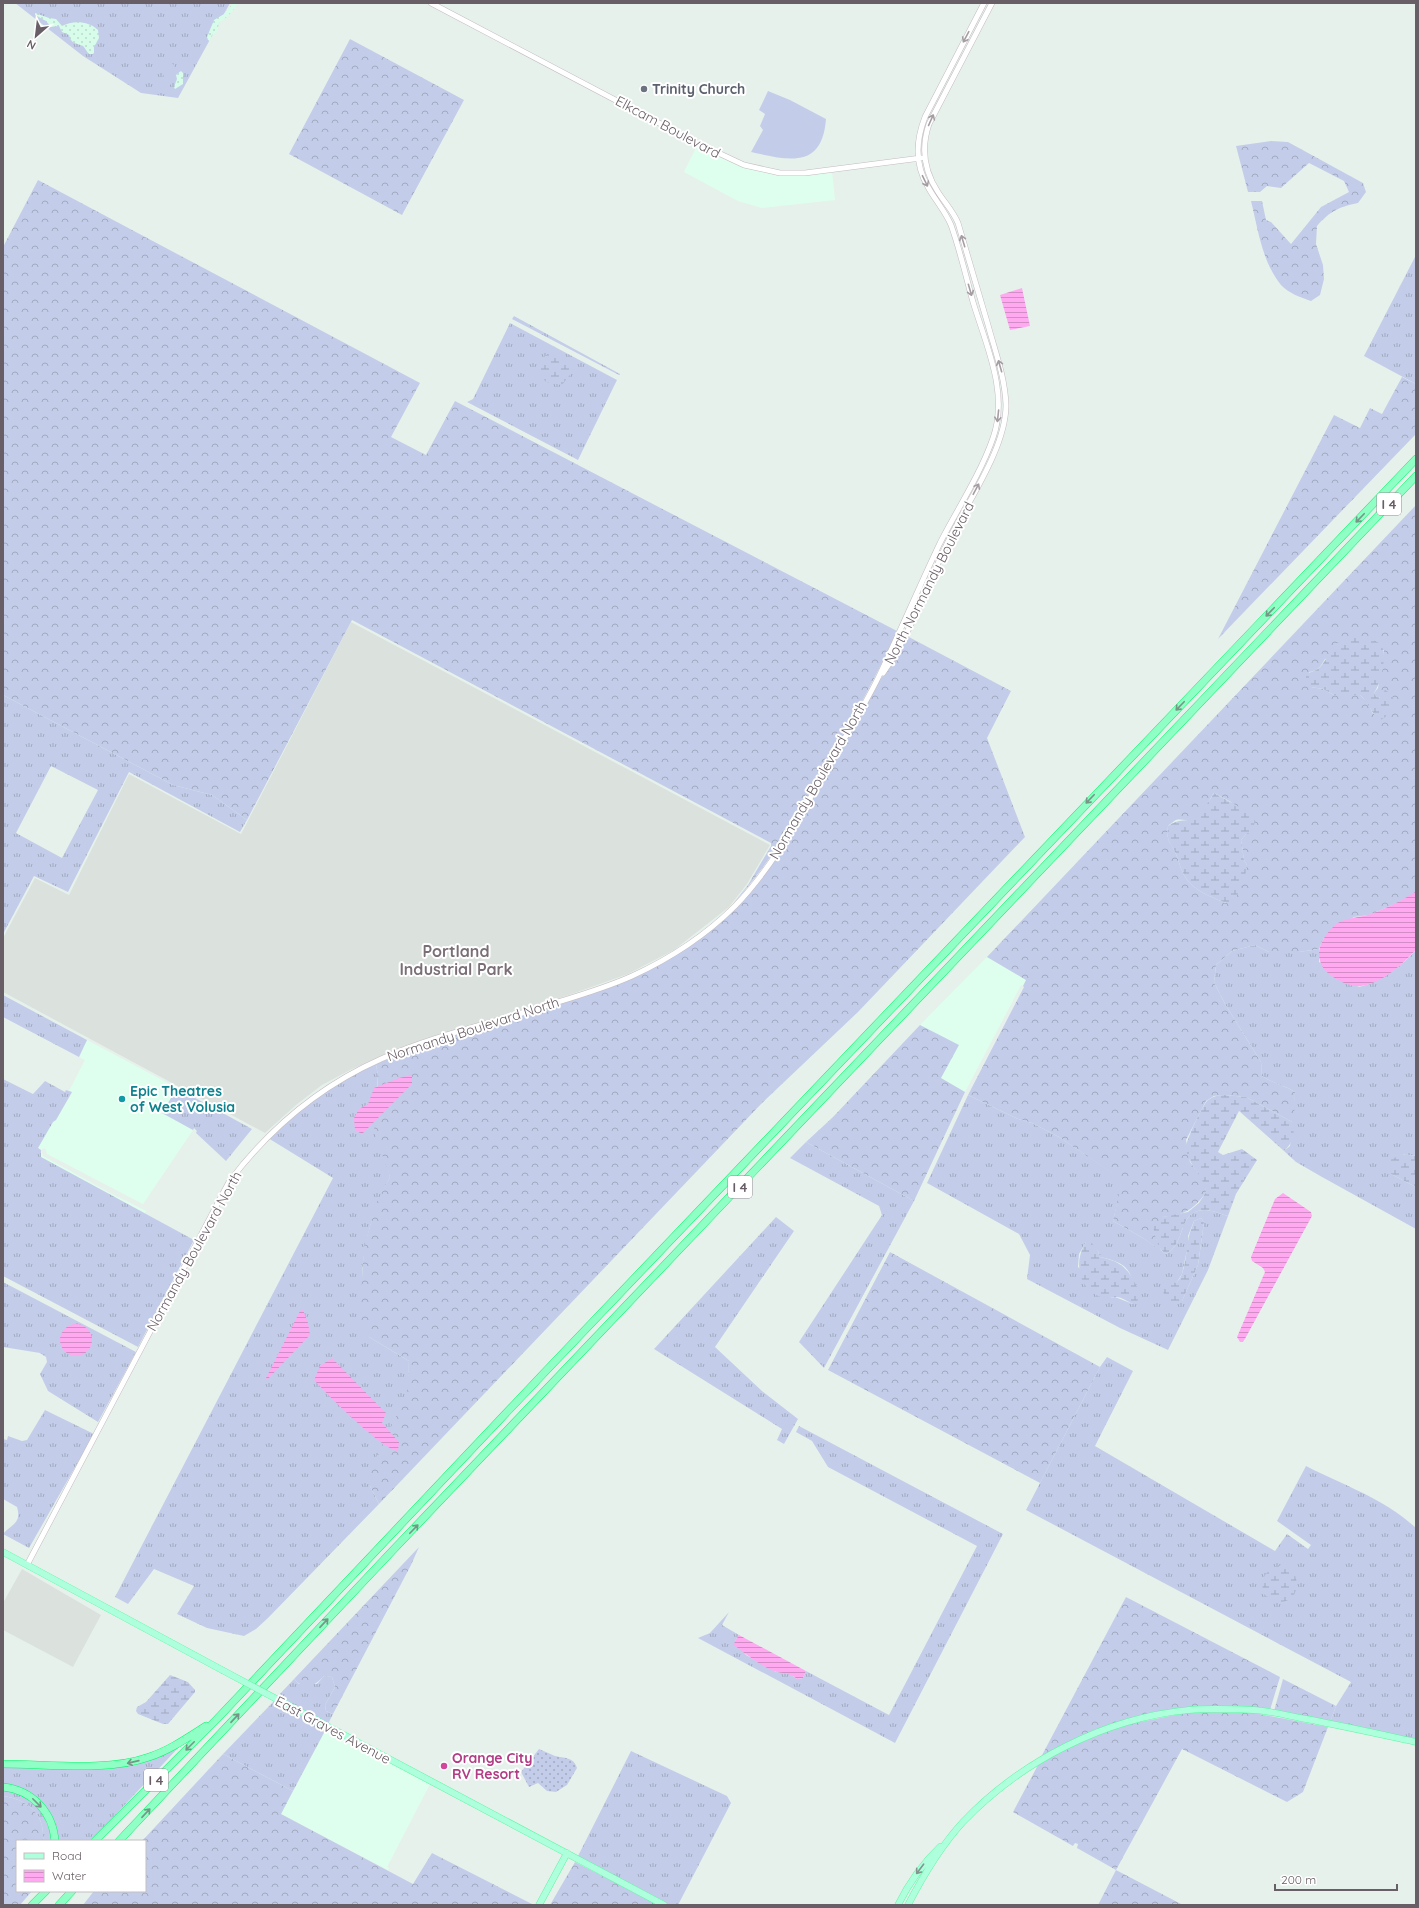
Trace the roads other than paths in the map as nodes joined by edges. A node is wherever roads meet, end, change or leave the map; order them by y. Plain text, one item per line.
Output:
1 (431, 3) edge
2 (984, 3) edge
3 (992, 3) edge
4 (921, 158) junction
5 (1416, 459) edge
6 (1416, 476) edge
7 (877, 680) joint
8 (3, 1552) edge
9 (27, 1565) junction
10 (217, 1719) junction
11 (1416, 1742) edge
12 (3, 1764) edge
13 (3, 1787) edge
14 (951, 1836) junction
15 (55, 1840) edge
16 (96, 1840) edge
17 (120, 1840) edge
18 (567, 1853) junction
19 (41, 1892) edge
20 (45, 1892) edge
21 (71, 1892) edge
22 (34, 1903) edge
23 (60, 1904) edge
24 (539, 1905) edge
25 (664, 1905) edge
26 (898, 1905) edge
27 (908, 1905) edge

1 - 4 street, Elkcam Boulevard
2 -> 4 street, North Normandy Boulevard
4 -> 3 street, North Normandy Boulevard
4 - 7 street, North Normandy Boulevard
5 -> 10 highway, I 4
17 -> 6 highway, I 4
7 - 9 street, Normandy Boulevard North
8 - 9 main road, East Graves Avenue
9 - 18 main road, East Graves Avenue, bridge
10 -> 12 highway
10 -> 16 highway, I 4
11 - 14 main road
13 -> 15 highway
14 -> 26 main road
14 - 27 main road
18 - 24 main road
18 - 25 main road, East Graves Avenue
19 - 22 highway
20 - 22 highway
21 - 23 highway

